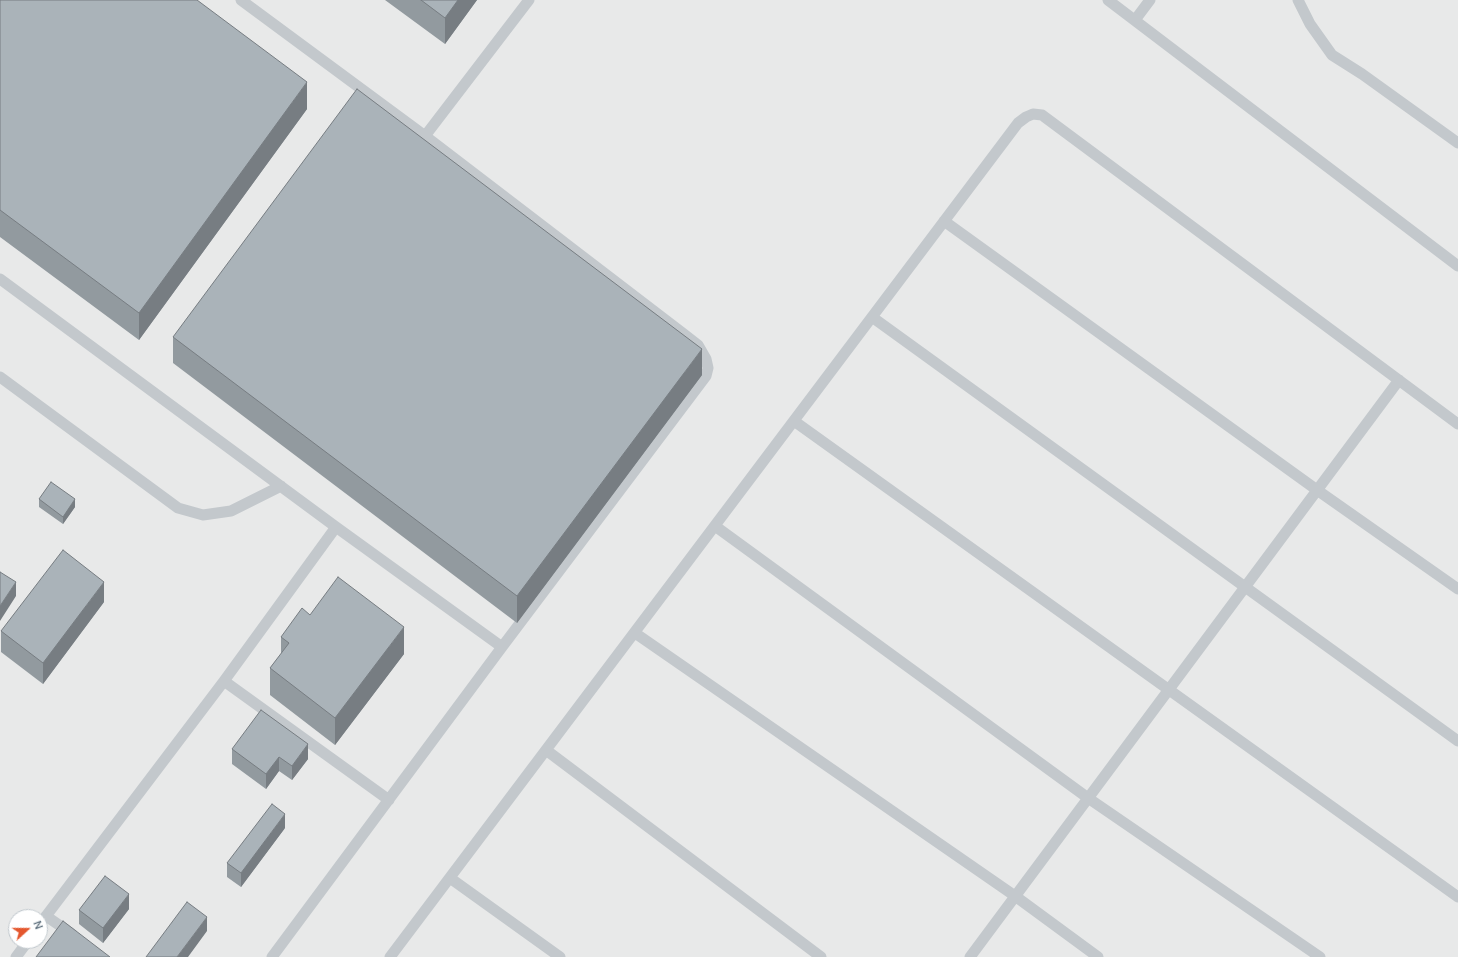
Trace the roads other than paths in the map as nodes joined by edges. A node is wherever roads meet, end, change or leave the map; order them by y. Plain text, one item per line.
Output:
1 (529, 0) edge
2 (1108, 0) edge
3 (1150, 0) edge
4 (1298, 0) edge
5 (243, 1) edge
6 (1135, 20) junction
7 (425, 136) junction
8 (1458, 143) edge
9 (944, 221) junction
10 (1458, 266) edge
11 (0, 279) edge
12 (872, 317) junction
13 (0, 377) edge
14 (1399, 380) junction
15 (794, 421) junction
16 (1458, 424) edge
17 (281, 486) junction
18 (1317, 490) junction
19 (714, 526) junction
20 (336, 527) junction
21 (1245, 587) junction
22 (1458, 589) edge
23 (634, 633) junction
24 (502, 646) junction
25 (224, 681) junction
26 (1169, 689) junction
27 (1458, 741) edge
28 (546, 750) junction
29 (1088, 798) junction
30 (389, 800) junction
31 (450, 878) junction
32 (1015, 896) junction
33 (1458, 897) edge
34 (48, 913) edge
35 (48, 923) edge
36 (82, 941) edge
37 (272, 957) edge
38 (390, 957) edge
39 (560, 957) edge
40 (821, 957) edge
41 (970, 957) edge
42 (1098, 957) edge
43 (1320, 957) edge

1 - 7 lane
2 - 6 lane
3 - 6 lane
4 - 8 lane
5 - 7 lane
6 - 10 lane
7 - 24 lane
9 - 12 lane
9 - 14 lane
9 - 18 lane
11 - 17 lane
12 - 15 lane
12 - 21 lane
13 - 17 lane
14 - 16 lane
14 - 18 lane
15 - 19 lane
15 - 26 lane
17 - 20 lane
18 - 21 lane
18 - 22 lane
19 - 23 lane
19 - 29 lane
20 - 24 lane
20 - 25 lane
21 - 26 lane
21 - 27 lane
23 - 28 lane
23 - 32 lane
24 - 30 lane
25 - 30 lane
25 - 34 lane
26 - 29 lane
26 - 33 lane
28 - 31 lane
28 - 40 lane
29 - 32 lane
29 - 43 lane
30 - 37 lane
31 - 38 lane
31 - 39 lane
32 - 41 lane
32 - 42 lane
35 - 36 lane

